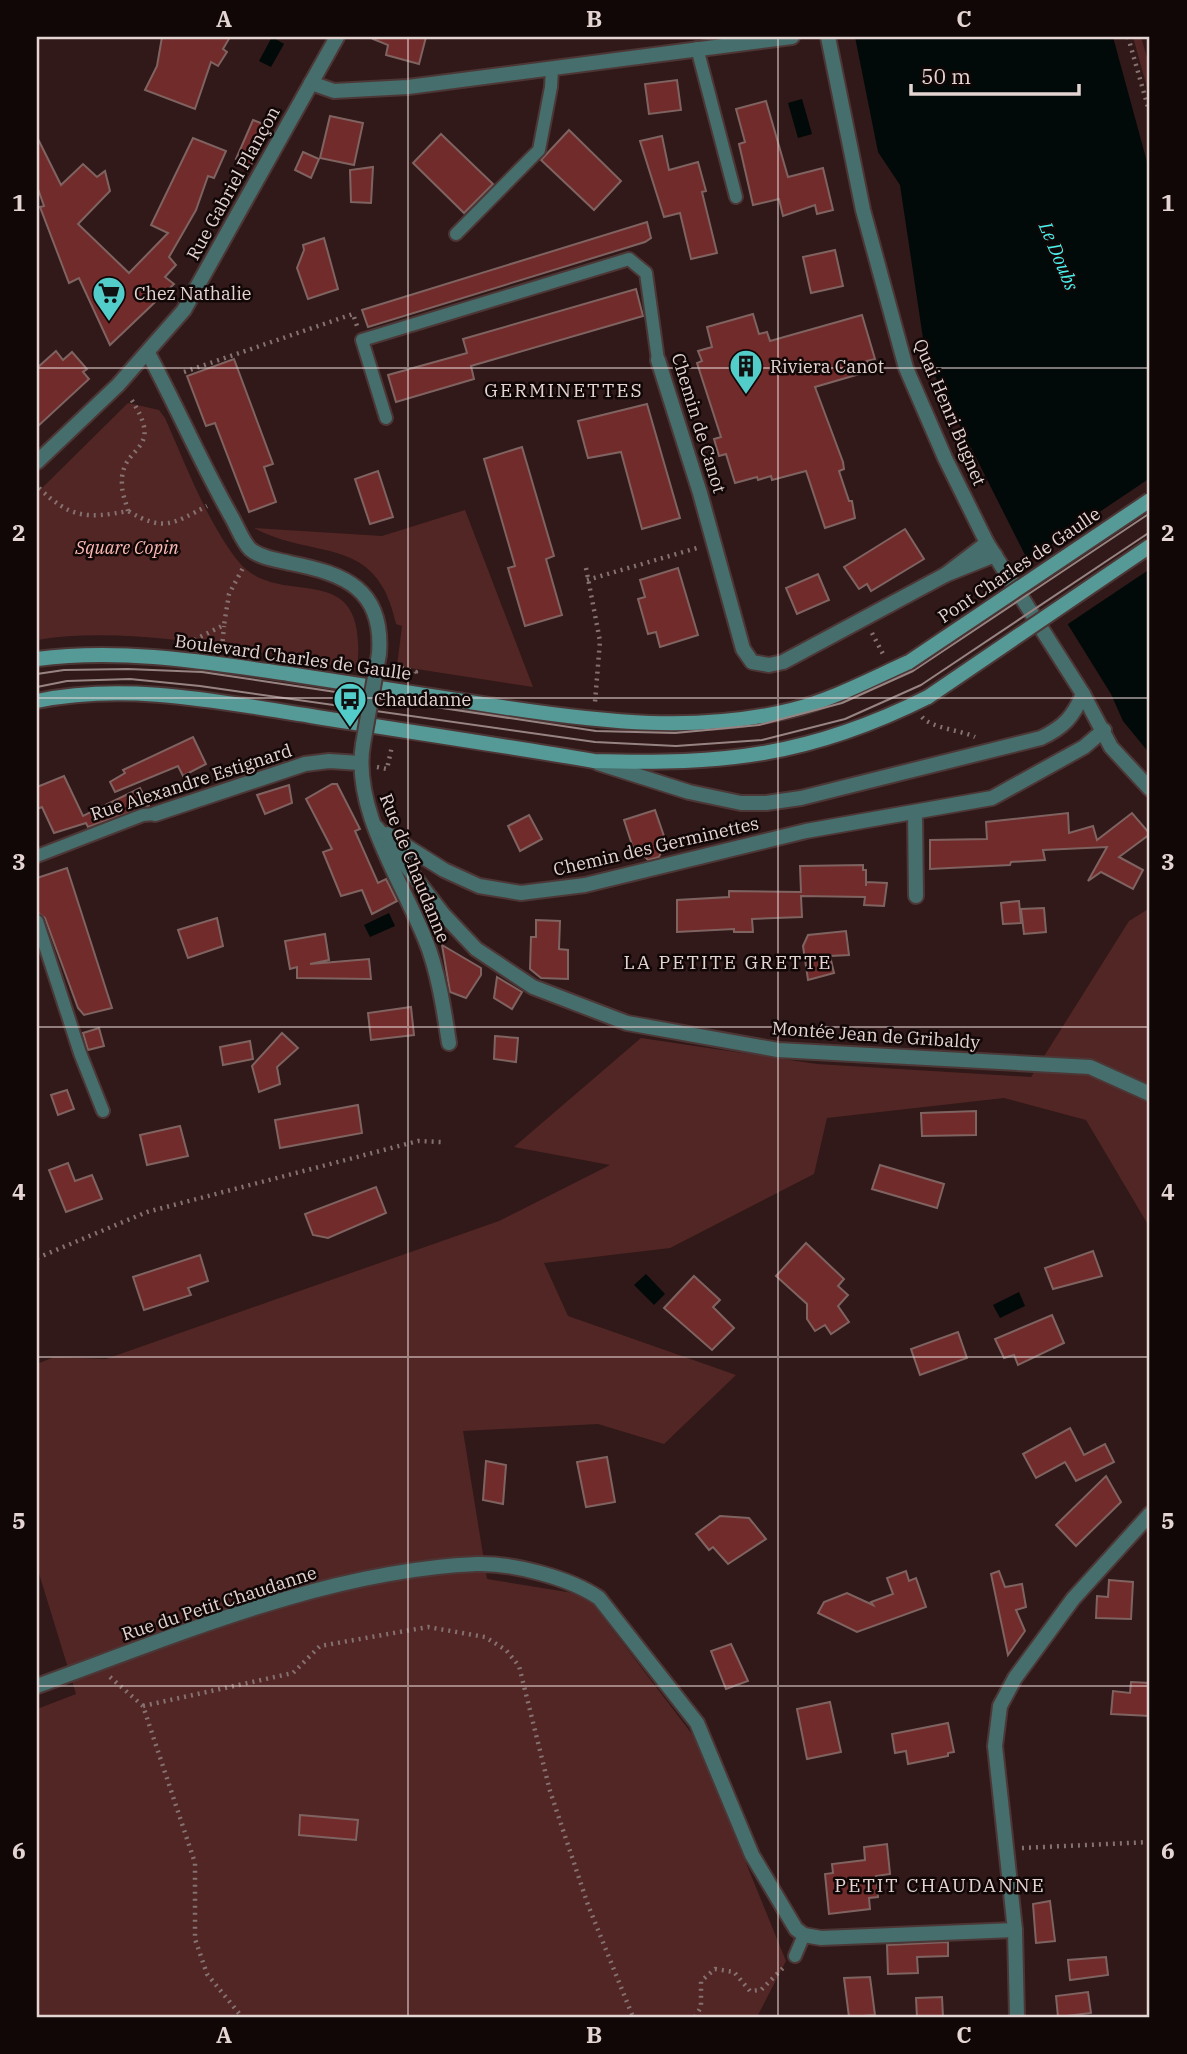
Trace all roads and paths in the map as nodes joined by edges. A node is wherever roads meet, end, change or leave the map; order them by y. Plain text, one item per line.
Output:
1 (337, 37) edge
2 (792, 37) edge
3 (828, 37) edge
4 (1128, 37) edge
5 (697, 48) junction
6 (552, 68) junction
7 (312, 83) junction
8 (1150, 114) edge
9 (736, 197) dead end
10 (456, 234) dead end
11 (362, 340) junction
12 (148, 353) junction
13 (659, 360) joint
14 (184, 372) dead end
15 (129, 396) dead end
16 (386, 418) dead end
17 (37, 462) edge
18 (39, 488) dead end
19 (1150, 500) edge
20 (209, 505) dead end
21 (128, 512) junction
22 (714, 542) junction
23 (1150, 546) edge
24 (991, 549) junction
25 (245, 565) dead end
26 (586, 568) dead end
27 (587, 580) junction
28 (864, 618) junction
29 (224, 625) junction
30 (182, 646) dead end
31 (221, 652) dead end
32 (397, 656) dead end
33 (37, 659) edge
34 (887, 660) dead end
35 (909, 662) joint
36 (414, 682) dead end
37 (1083, 694) junction
38 (37, 701) edge
39 (594, 708) dead end
40 (922, 716) dead end
41 (1104, 730) junction
42 (979, 739) dead end
43 (405, 748) dead end
44 (594, 761) junction
45 (366, 765) junction
46 (1150, 789) edge
47 (915, 813) junction
48 (155, 814) joint
49 (377, 828) junction
50 (37, 856) edge
51 (916, 896) dead end
52 (37, 921) edge
53 (449, 1043) dead end
54 (1150, 1094) edge
55 (103, 1111) dead end
56 (441, 1142) dead end
57 (37, 1258) edge
58 (1150, 1514) edge
59 (96, 1665) junction
60 (37, 1686) edge
61 (143, 1706) junction
62 (1150, 1842) edge
63 (1007, 1849) junction
64 (1015, 1930) junction
65 (804, 1935) junction
66 (795, 1956) joint
67 (242, 2017) edge
68 (633, 2017) edge
69 (695, 2017) edge
70 (1017, 2017) edge

1 - 7 street, Rue Gabriel Plançon
2 - 5 street
3 - 24 street, Quai Henri Bugnet
4 - 8 path
5 - 6 street
5 - 9 lane
6 - 7 street
6 - 10 lane
7 - 12 street, Rue Gabriel Plançon
11 - 13 lane, Chemin de Canot
11 - 14 path
11 - 16 lane
12 - 17 street, Rue Gabriel Plançon
12 - 45 street, Rue de Chaudanne, bridge
13 - 22 street, Chemin de Canot
15 - 21 path
18 - 21 path
19 - 35 main road, Pont Charles de Gaulle, bridge
20 - 21 path
22 - 27 path
22 - 28 street, Chemin de Canot
23 - 44 main road, bridge
24 - 28 street, Chemin de Canot
24 - 37 street, Quai Henri Bugnet
25 - 29 path
26 - 27 path
27 - 39 path
28 - 34 path
29 - 30 path
29 - 31 path
32 - 36 path
33 - 35 main road, Boulevard Charles de Gaulle
37 - 41 street, Quai Henri Bugnet
37 - 44 street
38 - 44 main road
40 - 42 path
41 - 46 street, Quai Henri Bugnet
41 - 47 street, Chemin des Germinettes
43 - 45 path
45 - 48 street, Rue Alexandre Estignard
45 - 49 street, Rue de Chaudanne
47 - 49 street, Chemin des Germinettes
47 - 51 street
48 - 50 lane, Rue Alexandre Estignard
49 - 53 street, Rue de Chaudanne
49 - 54 street, Montée Jean de Gribaldy
52 - 55 lane
56 - 57 path
58 - 63 street
59 - 60 street, Rue du Petit Chaudanne
59 - 61 path
59 - 65 street, Rue du Petit Chaudanne
61 - 67 path
61 - 68 path
62 - 63 path
63 - 64 street
64 - 65 street
64 - 70 street
65 - 66 lane
66 - 69 path

